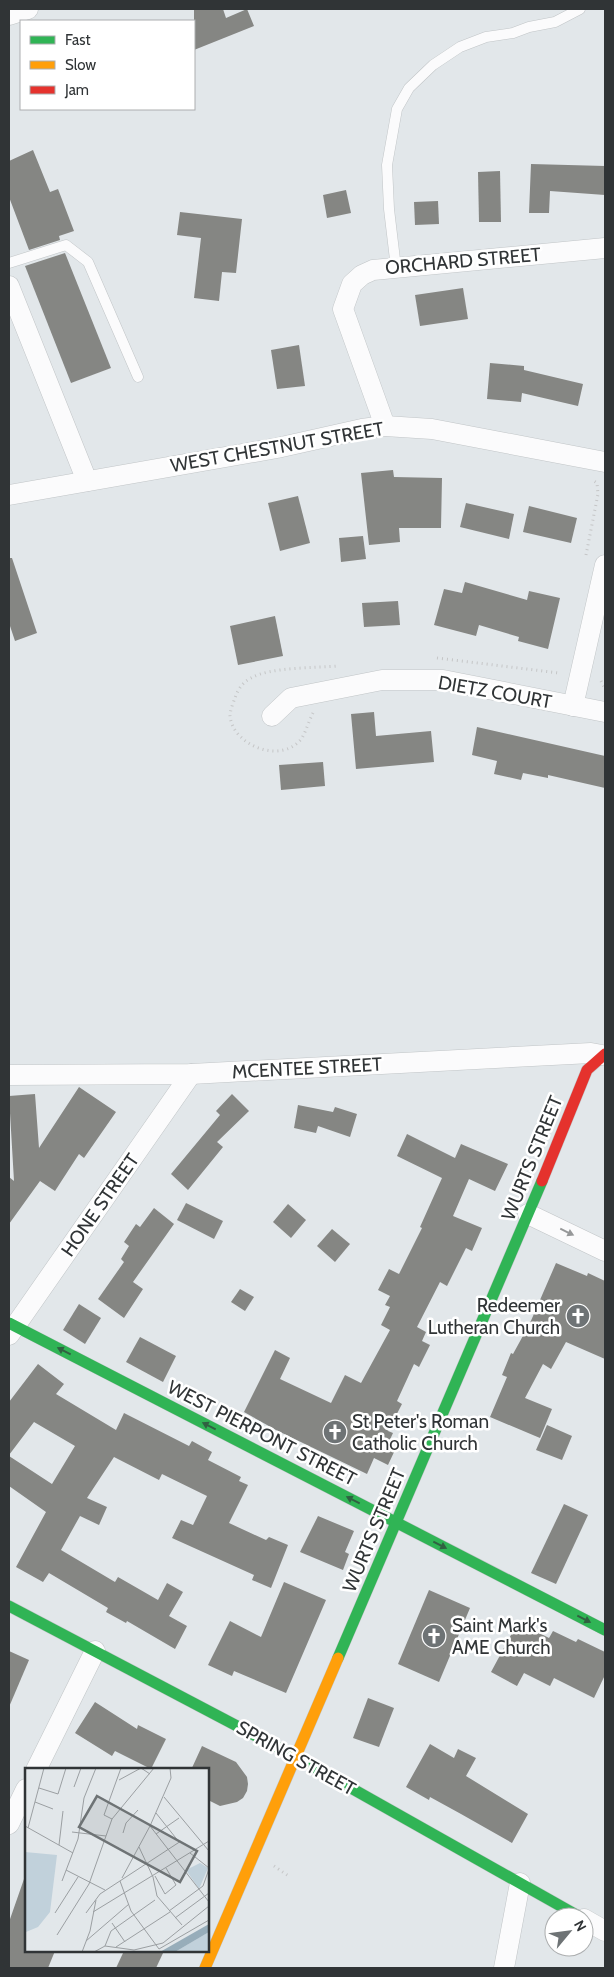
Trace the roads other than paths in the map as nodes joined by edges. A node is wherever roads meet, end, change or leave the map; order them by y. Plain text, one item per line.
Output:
1 (28, 9) edge
2 (580, 9) edge
3 (9, 15) edge
4 (605, 248) edge
5 (9, 263) edge
6 (396, 268) junction
7 (9, 286) edge
8 (138, 377) dead end
9 (385, 426) junction
10 (605, 462) edge
11 (87, 481) junction
12 (9, 495) edge
13 (605, 565) edge
14 (573, 706) junction
15 (605, 712) edge
16 (272, 716) dead end
17 (604, 1054) edge
18 (191, 1074) junction
19 (9, 1075) edge
20 (528, 1214) junction
21 (605, 1251) edge
22 (11, 1328) edge
23 (396, 1522) junction
24 (9, 1606) edge
25 (605, 1630) edge
26 (95, 1651) junction
27 (296, 1757) junction
28 (37, 1768) edge
29 (25, 1791) edge
30 (9, 1824) edge
31 (520, 1883) junction
32 (562, 1907) edge
33 (594, 1925) edge
34 (605, 1931) edge
35 (205, 1968) edge
36 (504, 1968) edge

1 - 3 street
2 - 6 lane
4 - 6 street, ORCHARD STREET
5 - 8 lane
6 - 9 street, ORCHARD STREET
7 - 11 street
9 - 10 street, WEST CHESTNUT STREET
9 - 11 street, WEST CHESTNUT STREET
11 - 12 street, WEST CHESTNUT STREET
13 - 14 street
14 - 15 street, DIETZ COURT
14 - 16 street, DIETZ COURT
17 - 18 street, MCENTEE STREET
17 - 20 main road, WURTS STREET
18 - 19 street, MCENTEE STREET
18 - 22 street, HONE STREET
20 -> 21 street
20 - 23 main road, WURTS STREET
23 -> 22 main road, WEST PIERPONT STREET
23 -> 25 main road, WEST PIERPONT STREET
23 - 27 main road, WURTS STREET
24 - 26 main road, SPRING STREET
26 - 27 main road, SPRING STREET
26 - 28 street
27 - 31 main road, SPRING STREET
27 - 35 main road, WURTS STREET
29 - 30 street
31 - 32 main road, SPRING STREET
31 - 36 street
33 - 34 street

